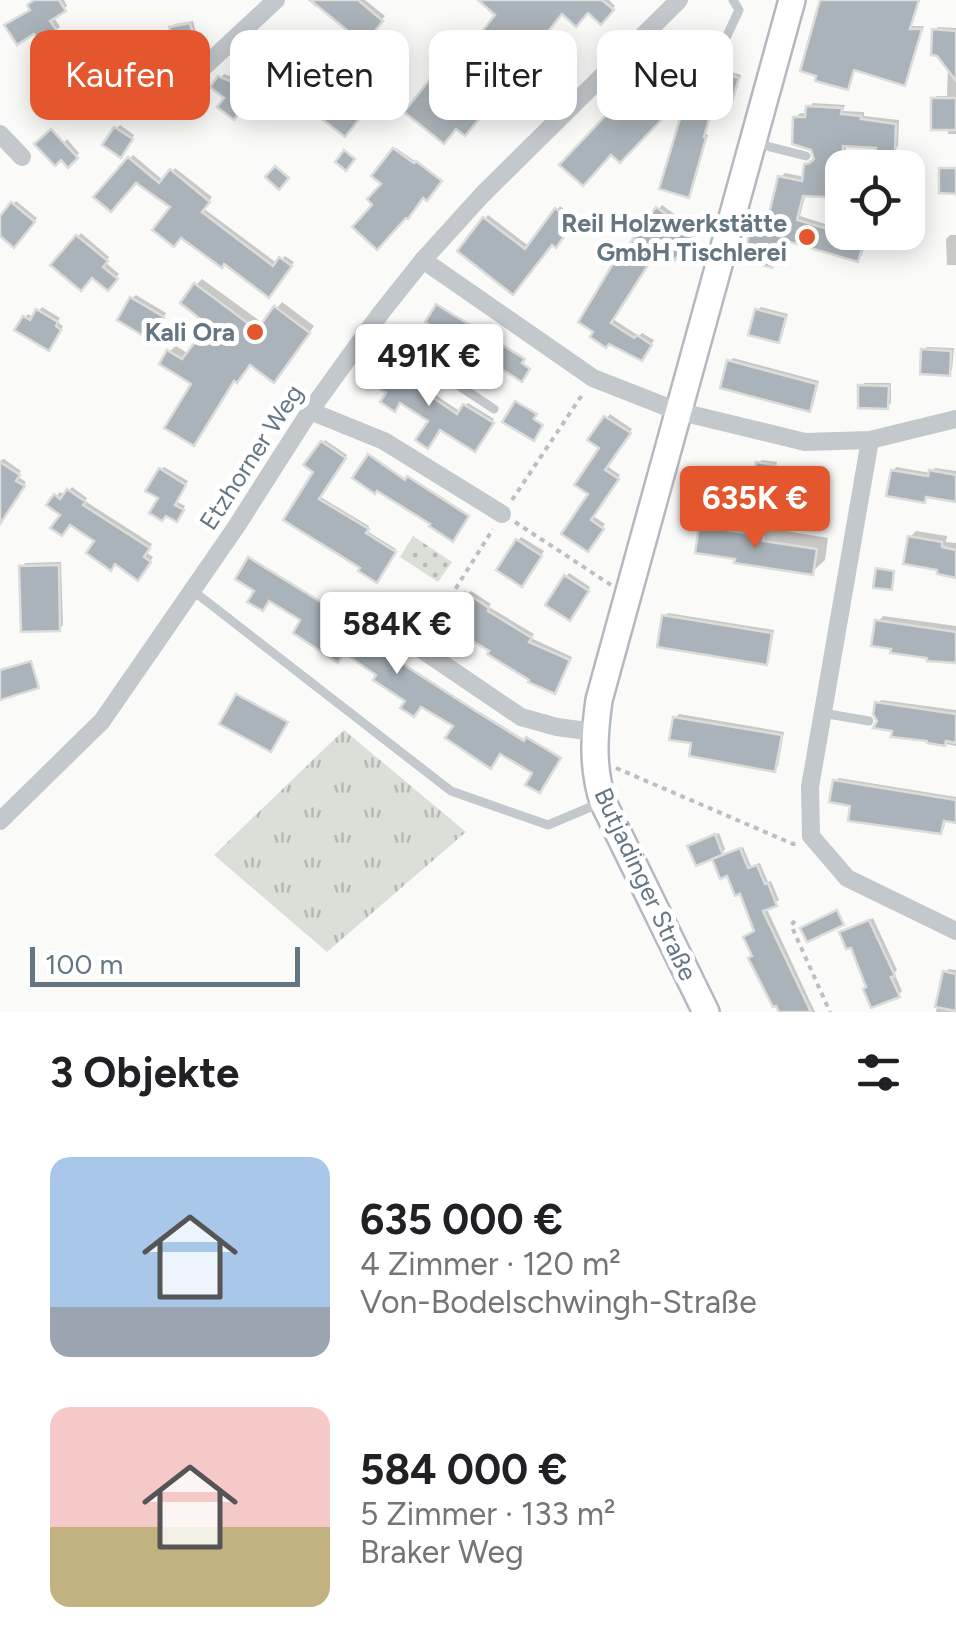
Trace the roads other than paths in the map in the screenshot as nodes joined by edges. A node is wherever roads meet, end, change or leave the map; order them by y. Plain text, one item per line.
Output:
1 (276, 0) edge
2 (678, 0) edge
3 (733, 0) edge
4 (792, 0) edge
5 (648, 30) edge
6 (730, 30) edge
7 (210, 61) edge
8 (597, 81) edge
9 (0, 134) edge
10 (752, 142) junction
11 (806, 156) dead end
12 (22, 157) dead end
13 (423, 260) junction
14 (370, 326) junction
15 (494, 409) dead end
16 (310, 411) junction
17 (677, 412) junction
18 (956, 419) edge
19 (870, 440) junction
20 (502, 514) road end
21 (192, 590) junction
22 (406, 626) dead end
23 (822, 714) junction
24 (869, 721) dead end
25 (594, 745) junction
26 (603, 802) junction
27 (0, 820) edge
28 (956, 931) edge
29 (706, 1012) edge

1 - 7 street
2 - 5 street, Etzhorner Weg
3 - 6 lane
4 - 10 street, Butjadinger Straße
8 - 13 street, Etzhorner Weg
9 - 12 street
10 - 11 lane
10 - 17 street, Butjadinger Straße
13 - 14 street, Etzhorner Weg
13 - 17 street
14 - 15 lane
14 - 16 street, Etzhorner Weg
16 - 20 street
16 - 21 street, Etzhorner Weg
17 - 19 street
17 - 25 street, Butjadinger Straße
18 - 19 street
19 - 23 street
21 - 26 lane
21 - 27 street, Etzhorner Weg
22 - 25 street
23 - 24 lane
23 - 28 street
25 - 26 street, Butjadinger Straße
26 - 29 street, Butjadinger Straße

